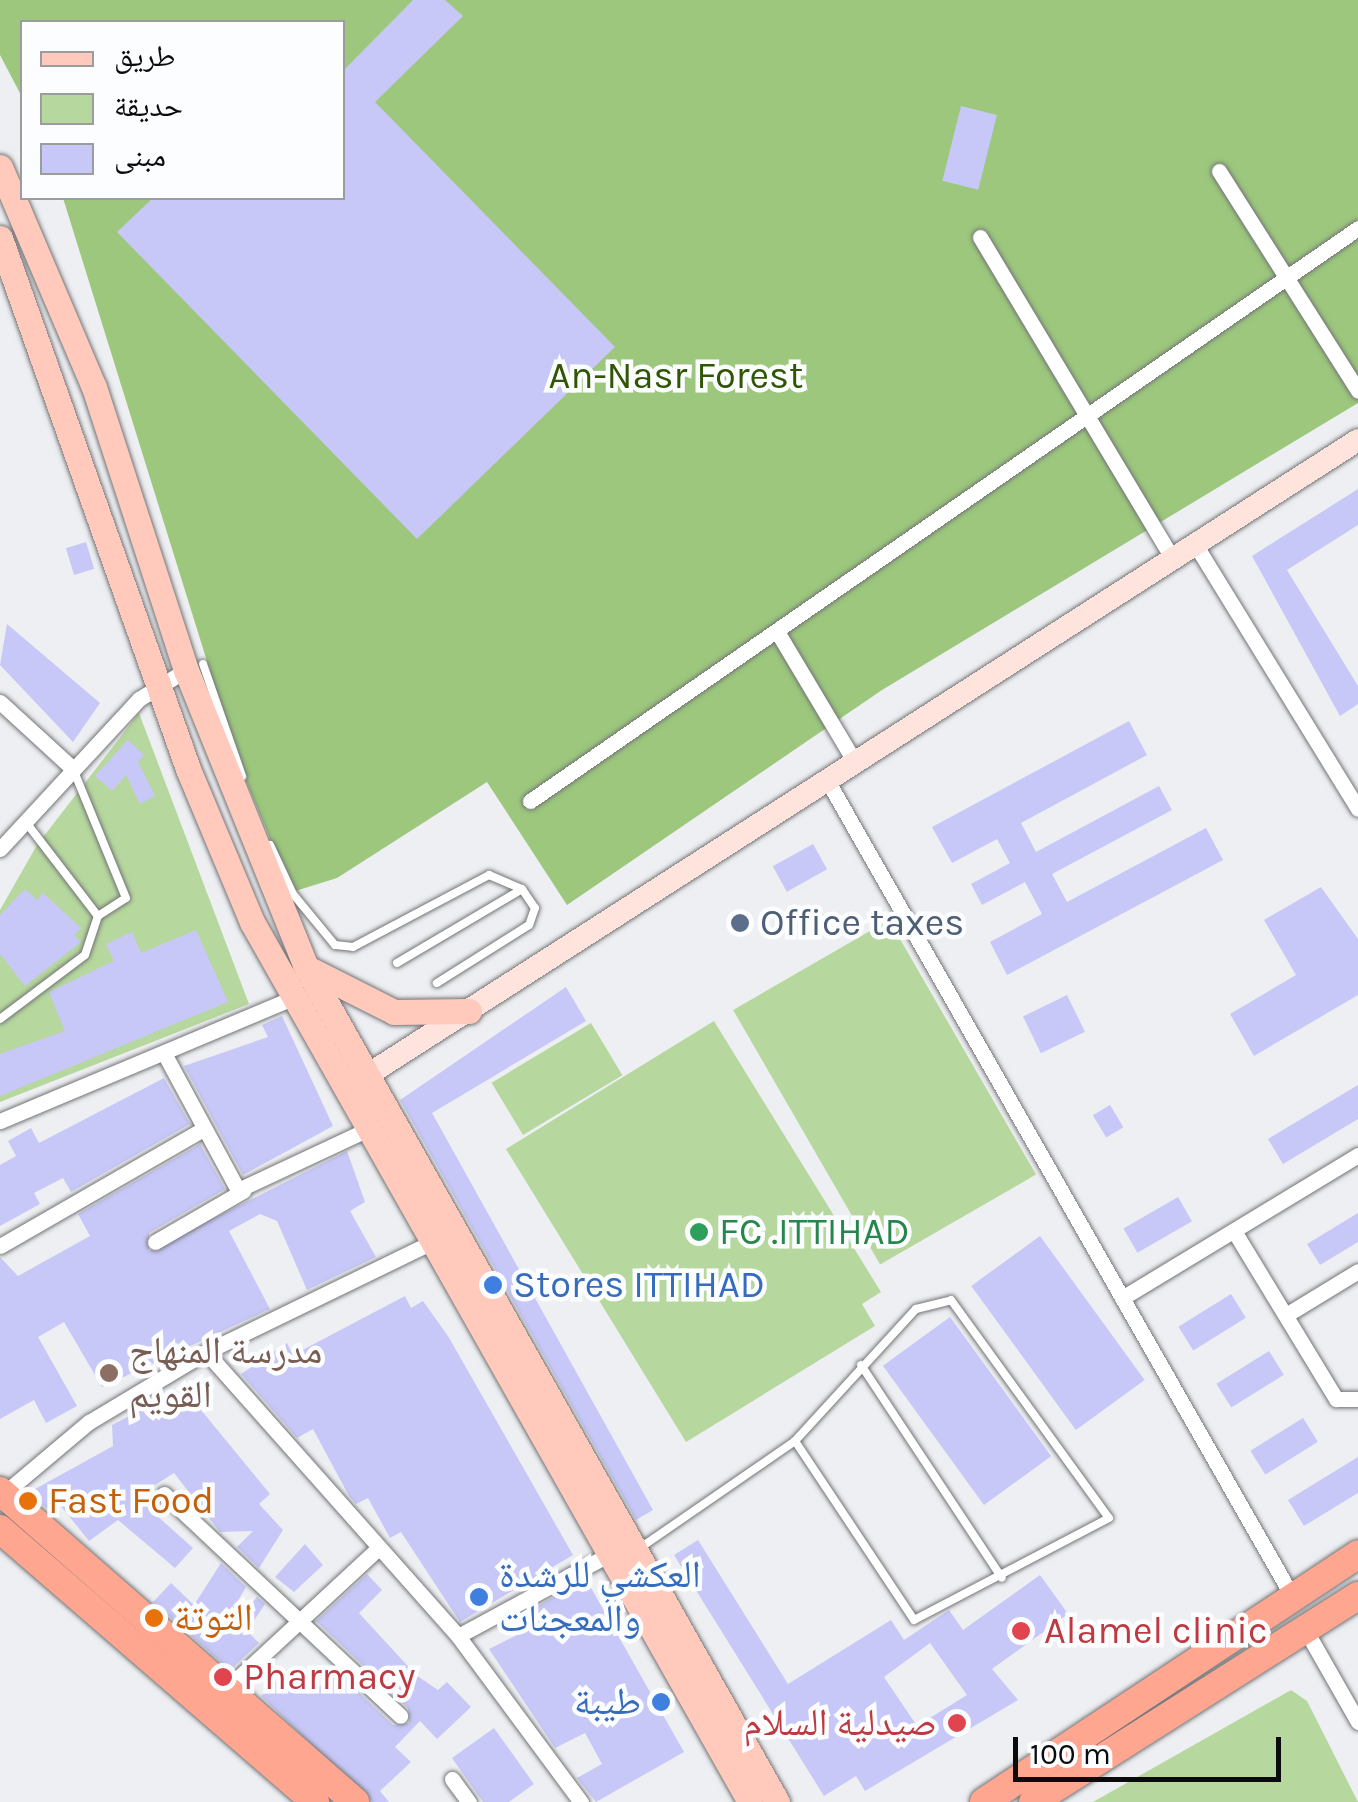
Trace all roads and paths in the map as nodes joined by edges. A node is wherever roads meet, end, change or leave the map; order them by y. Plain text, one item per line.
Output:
1 (0, 167) edge
2 (1219, 171) dead end
3 (1358, 228) edge
4 (980, 237) dead end
5 (0, 238) edge
6 (1287, 278) junction
7 (94, 386) junction
8 (1358, 391) edge
9 (60, 398) junction
10 (1088, 420) junction
11 (1358, 440) edge
12 (1195, 544) junction
13 (1172, 559) junction
14 (778, 632) junction
15 (194, 667) junction
16 (158, 682) junction
17 (0, 702) edge
18 (855, 762) junction
19 (73, 769) junction
20 (827, 780) junction
21 (530, 801) dead end
22 (1358, 809) edge
23 (25, 821) junction
24 (0, 849) edge
25 (522, 889) junction
26 (98, 916) junction
27 (398, 963) dead end
28 (304, 965) junction
29 (436, 983) dead end
30 (292, 998) junction
31 (469, 1011) junction
32 (0, 1020) edge
33 (165, 1054) junction
34 (354, 1083) junction
35 (0, 1121) edge
36 (202, 1130) junction
37 (366, 1130) junction
38 (1358, 1155) edge
39 (243, 1191) junction
40 (1234, 1231) junction
41 (154, 1242) dead end
42 (428, 1244) junction
43 (0, 1246) edge
44 (1358, 1271) edge
45 (1122, 1298) junction
46 (1286, 1315) junction
47 (206, 1352) junction
48 (861, 1366) junction
49 (1358, 1399) edge
50 (794, 1442) junction
51 (1, 1494) edge
52 (164, 1494) dead end
53 (0, 1529) edge
54 (375, 1551) junction
55 (619, 1554) junction
56 (1358, 1554) edge
57 (1002, 1578) junction
58 (1292, 1596) junction
59 (1358, 1596) edge
60 (297, 1620) junction
61 (1305, 1630) junction
62 (458, 1636) junction
63 (224, 1692) junction
64 (400, 1716) dead end
65 (1358, 1722) edge
66 (452, 1779) dead end
67 (316, 1802) edge
68 (355, 1802) edge
69 (469, 1802) edge
70 (580, 1802) edge
71 (750, 1802) edge
72 (777, 1802) edge
73 (984, 1802) edge
74 (1033, 1802) edge

1 - 7 main road
2 - 6 street
3 - 6 street
4 - 10 street
5 - 9 main road
6 - 8 street
6 - 10 street
7 - 9 main road
7 - 15 main road
9 - 16 main road
10 - 13 street
10 - 14 street
11 - 12 street
12 - 13 street
12 - 22 street
13 - 18 street
14 - 18 street
14 - 21 street
15 - 16 street
15 - 25 lane
15 - 28 main road
16 - 19 street
16 - 30 main road
17 - 19 street
18 - 20 street
19 - 23 street
19 - 26 lane
20 - 31 street
20 - 45 street
23 - 24 street
23 - 26 lane
25 - 27 lane
25 - 29 lane
26 - 32 lane
28 - 31 main road
28 - 34 main road
30 - 33 street
30 - 34 main road
31 - 34 street
33 - 35 street
33 - 36 street
34 - 37 main road
34 - 55 main road
36 - 39 street
36 - 43 street
37 - 39 street
37 - 42 main road
38 - 40 street
39 - 41 street
40 - 45 street
40 - 46 street
42 - 47 street
42 - 55 main road
44 - 46 street
45 - 58 street
46 - 49 street
47 - 51 street
47 - 54 street
48 - 50 lane
48 - 57 lane
48 - 57 lane
50 - 55 lane
50 - 57 lane
51 - 63 highway
52 - 60 street
53 - 67 highway
54 - 60 street
54 - 62 street
55 - 62 street
55 - 71 main road
55 - 72 main road
56 - 58 highway
58 - 73 highway
59 - 61 highway
60 - 63 street
60 - 64 street
61 - 65 street
61 - 74 highway
62 - 70 street
63 - 68 highway
66 - 69 street

